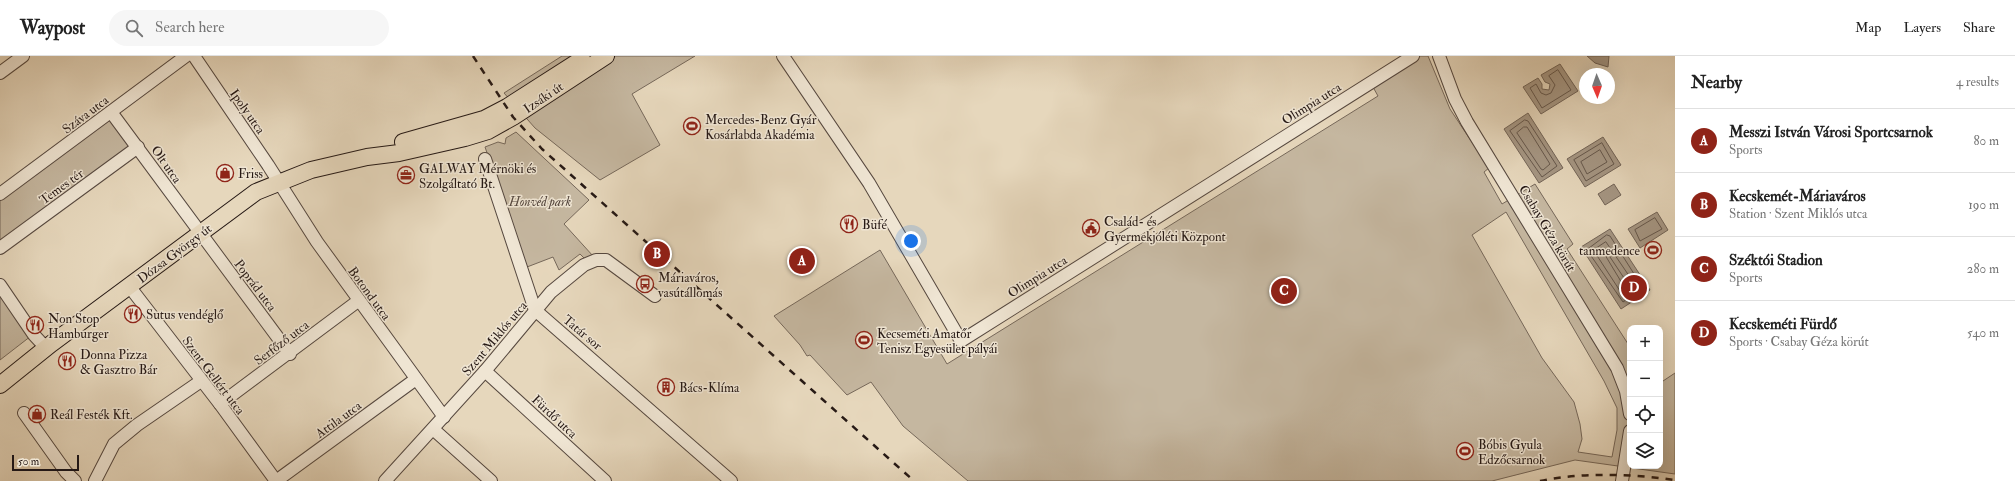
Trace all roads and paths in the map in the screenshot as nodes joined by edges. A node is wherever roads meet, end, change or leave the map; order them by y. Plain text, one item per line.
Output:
1 (23, 56) edge
2 (186, 56) edge
3 (194, 56) edge
4 (586, 56) edge
5 (606, 56) edge
6 (783, 56) edge
7 (1413, 56) edge
8 (1439, 56) edge
9 (0, 73) edge
10 (111, 112) junction
11 (477, 128) junction
12 (138, 147) junction
13 (485, 159) dead end
14 (279, 182) junction
15 (0, 194) edge
16 (200, 233) junction
17 (0, 248) edge
18 (0, 285) edge
19 (129, 286) junction
20 (655, 296) dead end
21 (358, 301) junction
22 (535, 310) junction
23 (46, 348) junction
24 (290, 354) junction
25 (485, 371) junction
26 (416, 379) junction
27 (201, 381) junction
28 (0, 385) edge
29 (1627, 397) edge
30 (220, 404) junction
31 (24, 412) dead end
32 (444, 418) junction
33 (433, 429) junction
34 (1630, 433) edge
35 (75, 481) edge
36 (95, 481) edge
37 (276, 481) edge
38 (385, 481) edge
39 (491, 481) edge
40 (605, 481) edge
41 (731, 481) edge
42 (1622, 481) edge

1 - 9 street
2 - 10 street, Száva utca
3 - 14 street, Ipoly utca
4 - 11 main road, Izsáki út
5 - 11 main road, Izsáki út
6 - 7 street, Olimpia utca
8 - 29 street, Csabay Géza körút
10 - 12 street, Olt utca
10 - 15 street, Száva utca
11 - 14 main road, Dózsa György út
12 - 16 street, Olt utca
12 - 17 street, Temes tér
13 - 22 street
14 - 16 main road, Dózsa György út
14 - 21 street, Botond utca
16 - 19 main road, Dózsa György út
16 - 24 street, Poprád utca
18 - 23 street
19 - 23 main road, Dózsa György út
19 - 27 street, Szent Gellért utca
20 - 22 street, Szent Miklós utca
21 - 24 street, Serfőző utca
21 - 26 street, Botond utca
22 - 25 street, Szent Miklós utca
22 - 41 street, Tatár sor
23 - 28 main road, Dózsa György út
24 - 30 street, Serfőző utca
25 - 32 street, Szent Miklós utca
25 - 40 street, Fürdő utca
26 - 32 street, Botond utca
26 - 37 street, Attila utca
27 - 30 street, Szent Gellért utca
27 - 36 street
30 - 37 street, Szent Gellért utca
31 - 35 street
32 - 33 street, Szent Miklós utca
33 - 38 street, Szent Miklós utca
33 - 39 street
34 - 42 street

